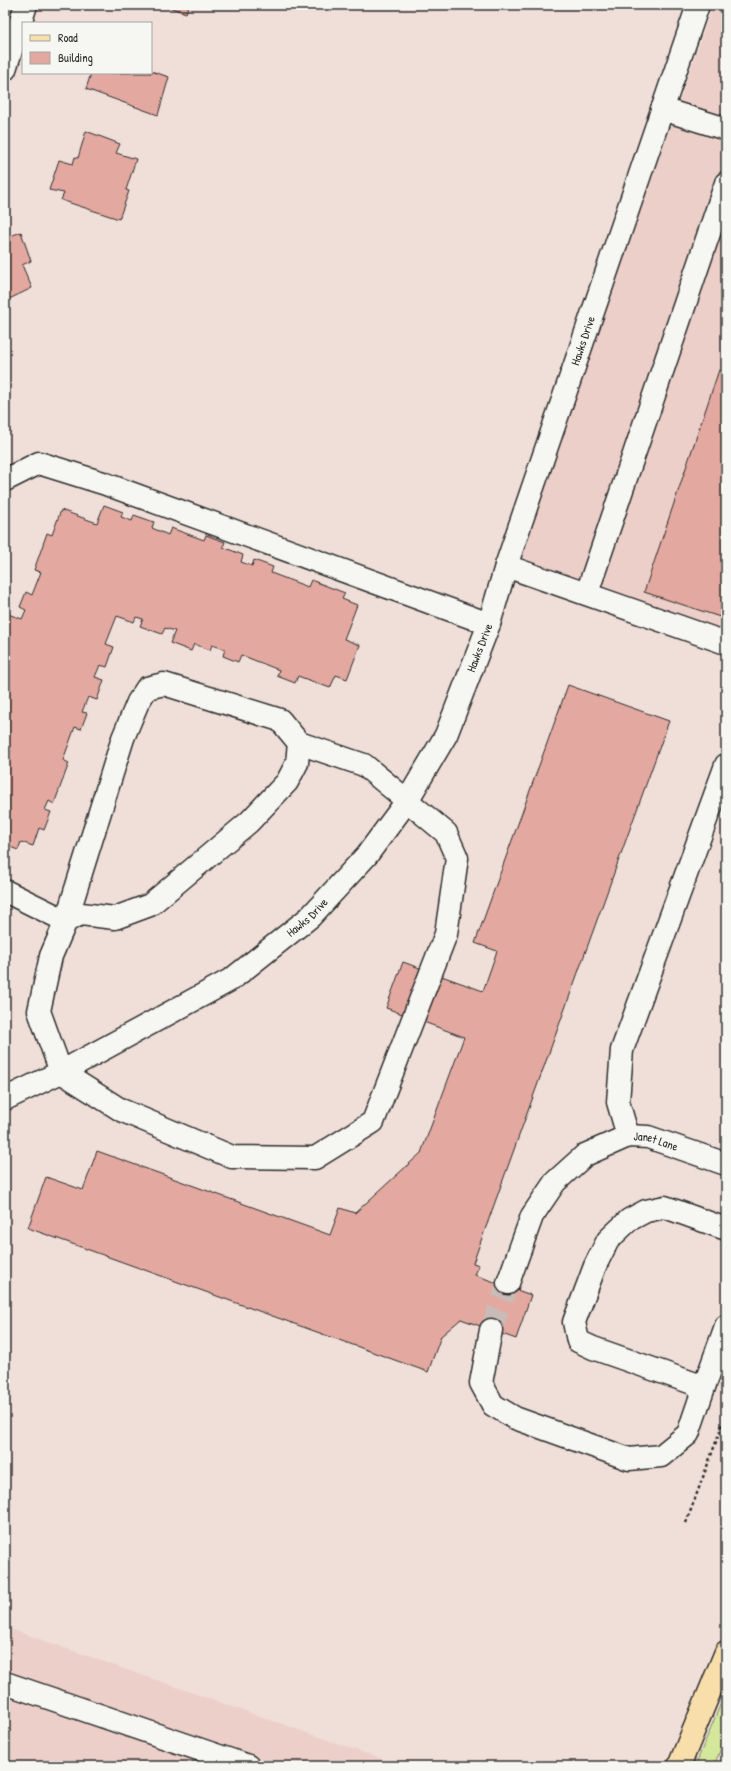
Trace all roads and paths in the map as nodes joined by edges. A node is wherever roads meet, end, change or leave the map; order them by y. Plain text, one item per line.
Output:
1 (26, 5) edge
2 (698, 5) edge
3 (5, 69) edge
4 (662, 109) junction
5 (726, 129) edge
6 (726, 183) edge
7 (722, 211) edge
8 (5, 480) edge
9 (506, 566) junction
10 (587, 593) junction
11 (489, 624) junction
12 (726, 643) edge
13 (299, 743) junction
14 (726, 765) edge
15 (407, 800) junction
16 (5, 890) edge
17 (66, 921) junction
18 (61, 1072) junction
19 (5, 1099) edge
20 (628, 1136) junction
21 (726, 1164) edge
22 (726, 1229) edge
23 (508, 1283) tunnel mouth
24 (726, 1326) edge
25 (491, 1330) tunnel mouth
26 (704, 1387) junction
27 (726, 1415) edge
28 (686, 1523) dead end
29 (726, 1652) edge
30 (5, 1682) edge
31 (248, 1766) edge
32 (679, 1766) edge

1 - 3 street
2 - 4 street, Hawks Drive
4 - 5 street
4 - 9 street, Hawks Drive
6 - 7 street
7 - 10 street
8 - 11 street
9 - 10 street
9 - 11 street, Hawks Drive
10 - 12 street
11 - 15 street, Hawks Drive
13 - 15 street
13 - 17 street
13 - 17 street
14 - 20 street
15 - 18 street, Hawks Drive
15 - 18 street
16 - 17 street
17 - 18 street
18 - 19 street, Hawks Drive
20 - 21 street, Janet Lane
20 - 23 street, Janet Lane
22 - 26 street
24 - 26 street
25 - 26 street
27 - 28 path
29 - 32 main road
30 - 31 street

